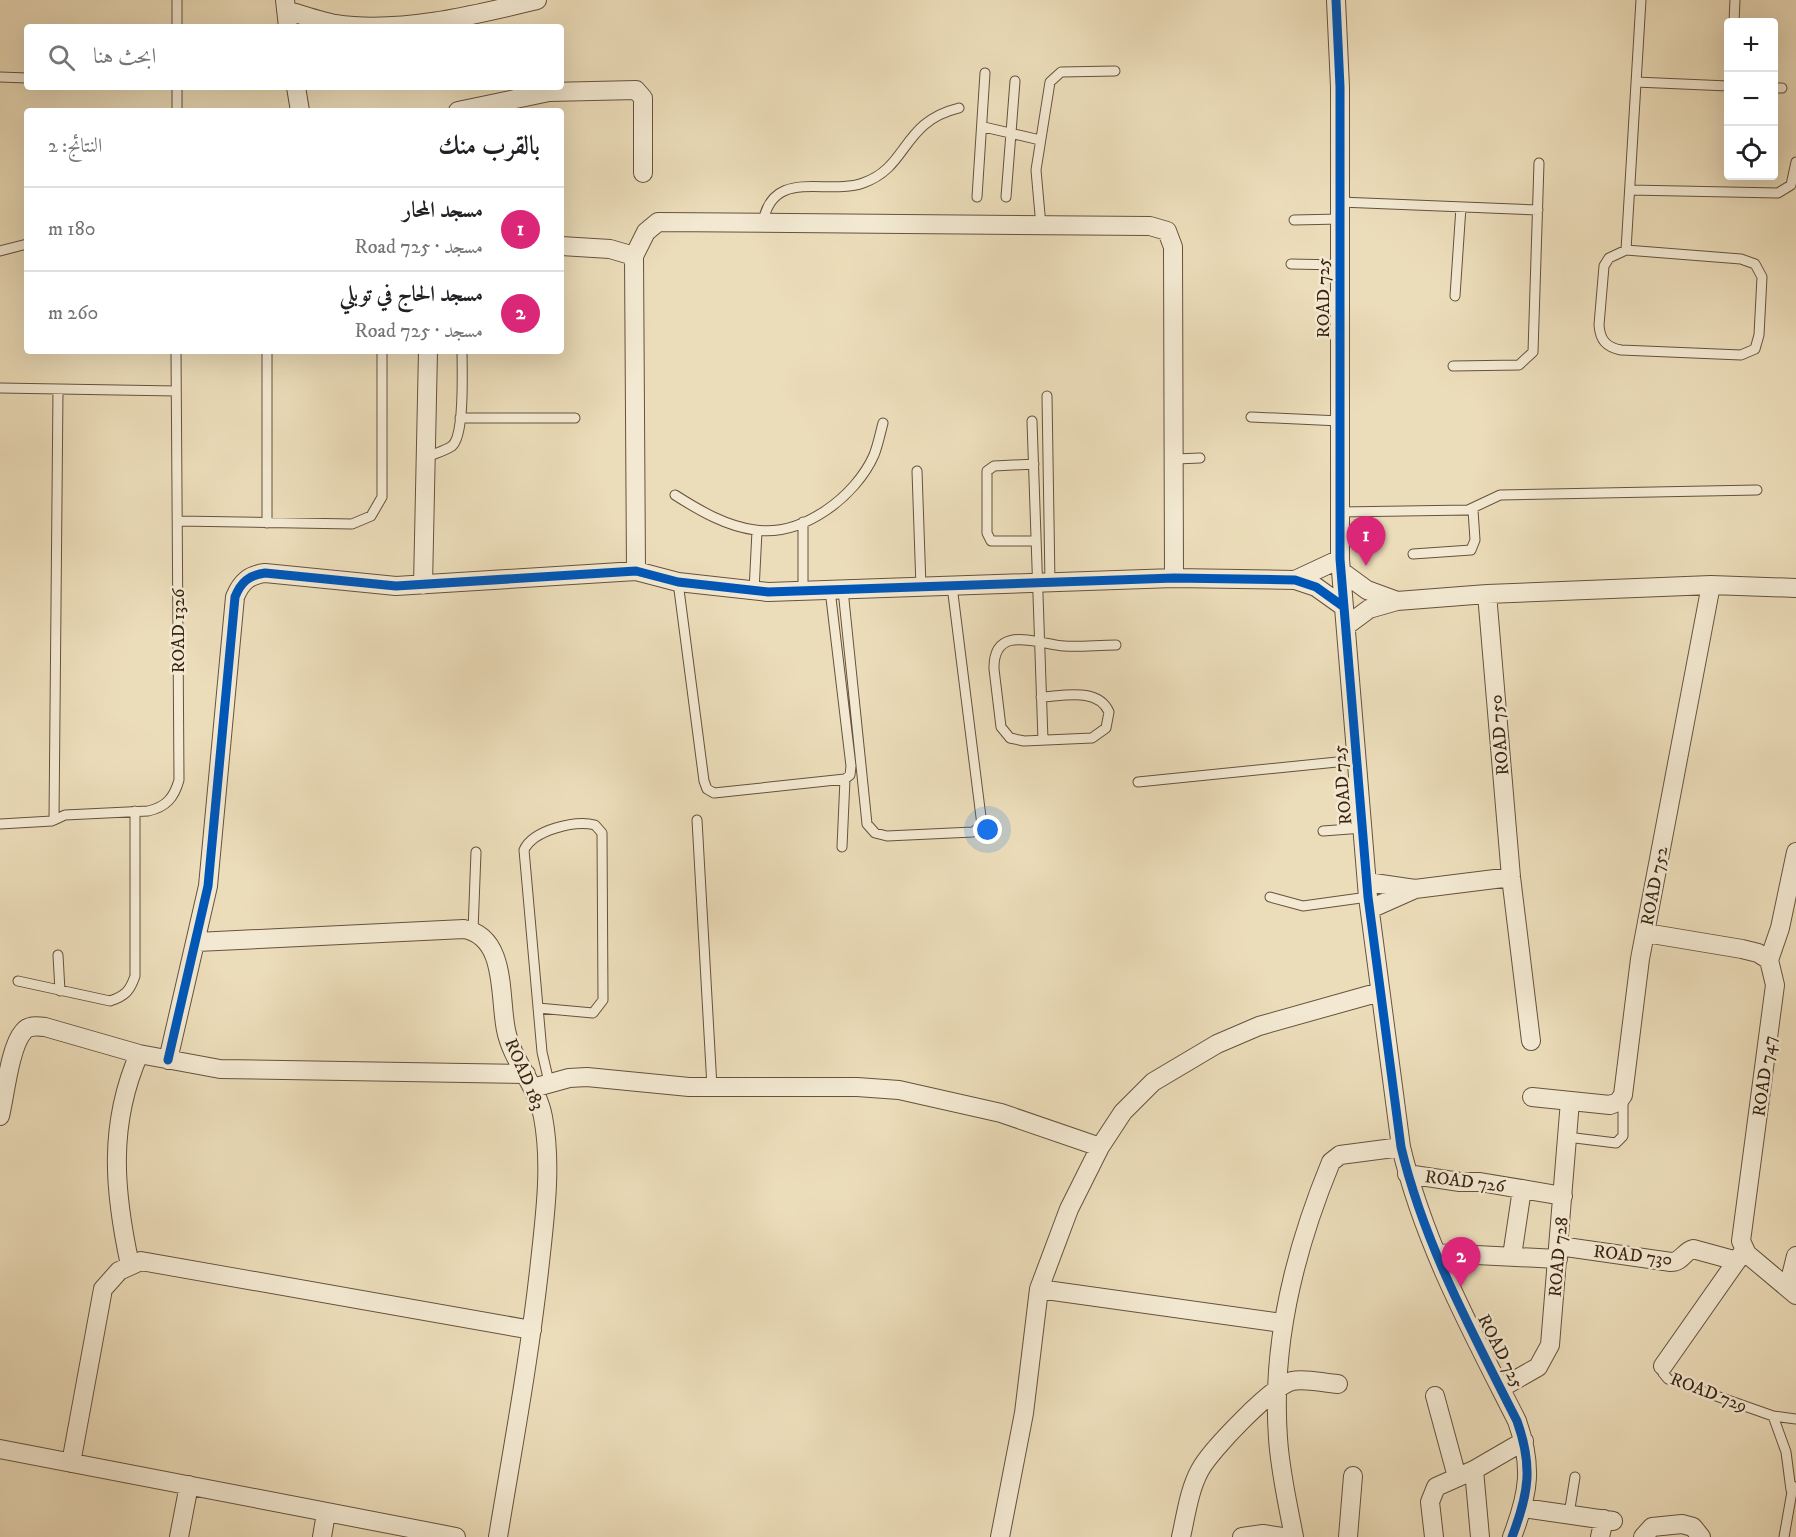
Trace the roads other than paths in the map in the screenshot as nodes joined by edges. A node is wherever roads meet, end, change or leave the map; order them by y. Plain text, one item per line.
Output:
1 (177, 0) edge
2 (537, 0) edge
3 (1336, 0) edge
4 (1641, 0) edge
5 (1735, 0) edge
6 (286, 12) edge
7 (1734, 18) edge
8 (177, 24) edge
9 (345, 24) edge
10 (390, 24) edge
11 (1115, 71) dead end
12 (985, 73) dead end
13 (0, 77) edge
14 (24, 78) edge
15 (1015, 81) dead end
16 (1636, 82) junction
17 (1724, 86) edge
18 (177, 90) edge
19 (296, 90) edge
20 (537, 103) edge
21 (177, 108) edge
22 (300, 108) edge
23 (488, 108) edge
24 (959, 108) dead end
25 (984, 127) junction
26 (1011, 133) junction
27 (1040, 140) junction
28 (1796, 162) edge
29 (1539, 163) dead end
30 (643, 173) dead end
31 (1630, 190) junction
32 (977, 197) dead end
33 (1006, 197) dead end
34 (1461, 207) junction
35 (1538, 210) junction
36 (1340, 211) junction
37 (1294, 220) dead end
38 (763, 223) junction
39 (1041, 226) junction
40 (24, 245) edge
41 (564, 246) edge
42 (1626, 250) junction
43 (0, 251) edge
44 (634, 256) junction
45 (1291, 264) dead end
46 (1340, 265) junction
47 (1455, 296) dead end
48 (176, 354) edge
49 (267, 354) edge
50 (382, 354) edge
51 (428, 354) edge
52 (462, 354) edge
53 (1453, 366) dead end
54 (0, 388) edge
55 (58, 390) junction
56 (176, 391) junction
57 (1047, 396) dead end
58 (575, 417) dead end
59 (1251, 417) dead end
60 (460, 418) junction
61 (1032, 421) dead end
62 (1340, 421) junction
63 (883, 423) dead end
64 (425, 458) junction
65 (1176, 459) junction
66 (1200, 459) dead end
67 (1034, 464) junction
68 (917, 471) dead end
69 (1757, 490) dead end
70 (675, 495) dead end
71 (1473, 510) junction
72 (1340, 512) junction
73 (178, 521) junction
74 (803, 522) junction
75 (267, 523) junction
76 (757, 531) junction
77 (1036, 541) junction
78 (1413, 554) dead end
79 (1341, 565) junction
80 (636, 572) junction
81 (1174, 578) junction
82 (1295, 580) junction
83 (678, 582) junction
84 (1043, 583) junction
85 (423, 585) junction
86 (1711, 585) junction
87 (951, 586) junction
88 (921, 587) junction
89 (1796, 588) edge
90 (836, 590) junction
91 (754, 591) junction
92 (803, 591) junction
93 (1487, 594) junction
94 (1397, 600) junction
95 (1344, 607) junction
96 (1346, 626) junction
97 (1039, 641) junction
98 (1116, 645) dead end
99 (1041, 697) junction
100 (1043, 740) junction
101 (1357, 760) junction
102 (845, 779) junction
103 (1138, 782) dead end
104 (135, 811) junction
105 (54, 820) junction
106 (697, 820) dead end
107 (0, 824) edge
108 (1362, 828) junction
109 (1323, 831) dead end
110 (842, 847) dead end
111 (476, 852) dead end
112 (1796, 852) edge
113 (1510, 877) junction
114 (1415, 889) junction
115 (1368, 896) junction
116 (1270, 897) dead end
117 (472, 931) junction
118 (1646, 933) junction
119 (197, 942) junction
120 (58, 955) dead end
121 (1769, 960) junction
122 (18, 981) dead end
123 (60, 991) junction
124 (1380, 992) junction
125 (538, 1008) junction
126 (1531, 1041) dead end
127 (140, 1054) junction
128 (168, 1060) junction
129 (536, 1081) junction
130 (712, 1087) junction
131 (1623, 1095) junction
132 (1532, 1097) dead end
133 (1570, 1101) junction
134 (0, 1116) edge
135 (1567, 1137) junction
136 (1100, 1147) junction
137 (1401, 1147) junction
138 (1407, 1174) junction
139 (1522, 1189) junction
140 (1563, 1196) junction
141 (1436, 1253) junction
142 (1558, 1253) junction
143 (1512, 1256) junction
144 (1741, 1256) junction
145 (1796, 1256) edge
146 (130, 1265) junction
147 (1039, 1289) junction
148 (1792, 1292) edge
149 (1282, 1323) junction
150 (532, 1330) junction
151 (1664, 1366) joint
152 (1338, 1384) dead end
153 (1277, 1388) junction
154 (1501, 1388) junction
155 (1435, 1396) dead end
156 (1773, 1416) junction
157 (1796, 1419) edge
158 (1524, 1441) junction
159 (0, 1449) edge
160 (71, 1463) junction
161 (1465, 1474) junction
162 (1353, 1476) dead end
163 (1575, 1477) dead end
164 (1796, 1478) edge
165 (189, 1485) junction
166 (1791, 1490) junction
167 (1523, 1508) junction
168 (326, 1513) junction
169 (1569, 1514) junction
170 (179, 1537) edge
171 (322, 1537) edge
172 (456, 1537) edge
173 (498, 1537) edge
174 (1000, 1537) edge
175 (1182, 1537) edge
176 (1242, 1537) edge
177 (1282, 1537) edge
178 (1294, 1537) edge
179 (1348, 1537) edge
180 (1434, 1537) edge
181 (1480, 1537) edge
182 (1512, 1537) edge
183 (1600, 1537) edge
184 (1643, 1537) edge
185 (1701, 1537) edge
186 (1784, 1537) edge

1 - 8 lane
2 - 10 street
3 - 36 street, ROAD 725
4 - 16 lane
5 - 7 lane
6 - 9 street
11 - 27 lane
12 - 25 lane
13 - 14 lane
15 - 26 lane
16 - 17 lane
16 - 31 lane
18 - 21 lane
19 - 22 street
20 - 23 street
20 - 30 street
24 - 38 lane
25 - 26 lane
25 - 32 lane
26 - 27 lane
26 - 33 lane
27 - 39 lane
28 - 31 lane
29 - 35 lane
31 - 42 lane
34 - 35 lane
34 - 36 lane
34 - 47 lane
35 - 53 lane
36 - 37 lane
36 - 46 street, ROAD 725
38 - 39 street
38 - 44 street
39 - 65 street
40 - 43 lane
41 - 44 street
42 - 42 lane
44 - 80 street
45 - 46 lane
46 - 62 street, ROAD 725
48 - 56 lane, ROAD 1326
49 - 75 lane
50 - 75 lane
51 - 64 street
52 - 60 lane
54 - 55 lane
55 - 56 lane
55 - 105 lane
56 - 73 lane, ROAD 1326
57 - 84 lane
58 - 60 lane
59 - 62 lane
60 - 64 lane
61 - 67 lane
62 - 72 street, ROAD 725
63 - 74 lane
64 - 85 street
65 - 66 lane
65 - 81 street
67 - 77 lane
67 - 77 lane
68 - 88 lane
69 - 71 lane
70 - 76 lane
71 - 72 lane
71 - 78 lane
72 - 79 street, ROAD 725
73 - 75 lane
73 - 104 lane, ROAD 1326
74 - 76 lane
74 - 92 lane
76 - 91 lane
77 - 84 lane
79 - 82 street
79 - 94 street
79 - 95 street, ROAD 725
80 - 83 street
80 - 85 street
81 - 82 street
81 - 84 street
82 - 95 street
83 - 91 street
83 - 102 lane
84 - 87 street
84 - 97 lane
85 - 119 street
86 - 89 street
86 - 93 street
86 - 118 street, ROAD 752
87 - 88 street
87 - 90 lane
88 - 90 street
90 - 92 street
90 - 102 lane
91 - 92 street
93 - 94 street
93 - 113 street, ROAD 750
94 - 96 street
95 - 96 street, ROAD 725
96 - 101 street, ROAD 725
97 - 98 lane
97 - 99 lane
97 - 100 lane
99 - 100 lane
99 - 100 lane
101 - 103 lane
101 - 108 street, ROAD 725
102 - 110 lane
104 - 105 lane, ROAD 1326
104 - 123 lane
105 - 107 lane
106 - 130 lane
108 - 109 lane
108 - 115 street, ROAD 725
111 - 117 lane
112 - 121 street
113 - 114 street
113 - 126 street, ROAD 750
114 - 115 street
114 - 115 street
115 - 116 lane
115 - 124 street, ROAD 725
117 - 119 street
117 - 129 street, ROAD 183
118 - 121 street
118 - 131 street, ROAD 752
119 - 128 street
120 - 123 lane
121 - 144 street, ROAD 747
122 - 123 lane
124 - 136 street
124 - 137 street, ROAD 725
125 - 125 lane
125 - 129 lane
127 - 128 street
127 - 134 street
127 - 146 street
128 - 129 street
129 - 130 street
129 - 150 street, ROAD 183
130 - 136 street
131 - 133 street
131 - 135 lane
132 - 133 street
133 - 135 street, ROAD 728
135 - 140 street, ROAD 728
136 - 147 street
137 - 138 street, ROAD 725
137 - 149 street
138 - 139 street, ROAD 726
138 - 141 street, ROAD 725
139 - 140 street, ROAD 726
139 - 143 street, ROAD 726
140 - 142 street, ROAD 728
141 - 143 street, ROAD 730
141 - 154 street, ROAD 725
142 - 143 street, ROAD 730
142 - 144 street, ROAD 730
142 - 154 street, ROAD 728
144 - 148 street
144 - 151 street, ROAD 729
145 - 148 street
146 - 150 street
146 - 160 street
147 - 149 street
147 - 174 street
149 - 153 street
150 - 173 street, ROAD 183
151 - 156 lane, ROAD 729
152 - 153 street
153 - 175 street
153 - 178 street
154 - 158 street, ROAD 725
155 - 161 street
156 - 157 lane, ROAD 729
156 - 166 lane
158 - 161 street
158 - 167 street, ROAD 725
159 - 160 street
160 - 165 street
161 - 180 street
161 - 181 street
162 - 179 street
163 - 169 lane
164 - 166 lane
165 - 168 street
165 - 170 street
166 - 186 lane
167 - 169 street
167 - 182 street, ROAD 725
168 - 171 street
168 - 172 street
169 - 183 street
176 - 177 street
184 - 185 street

